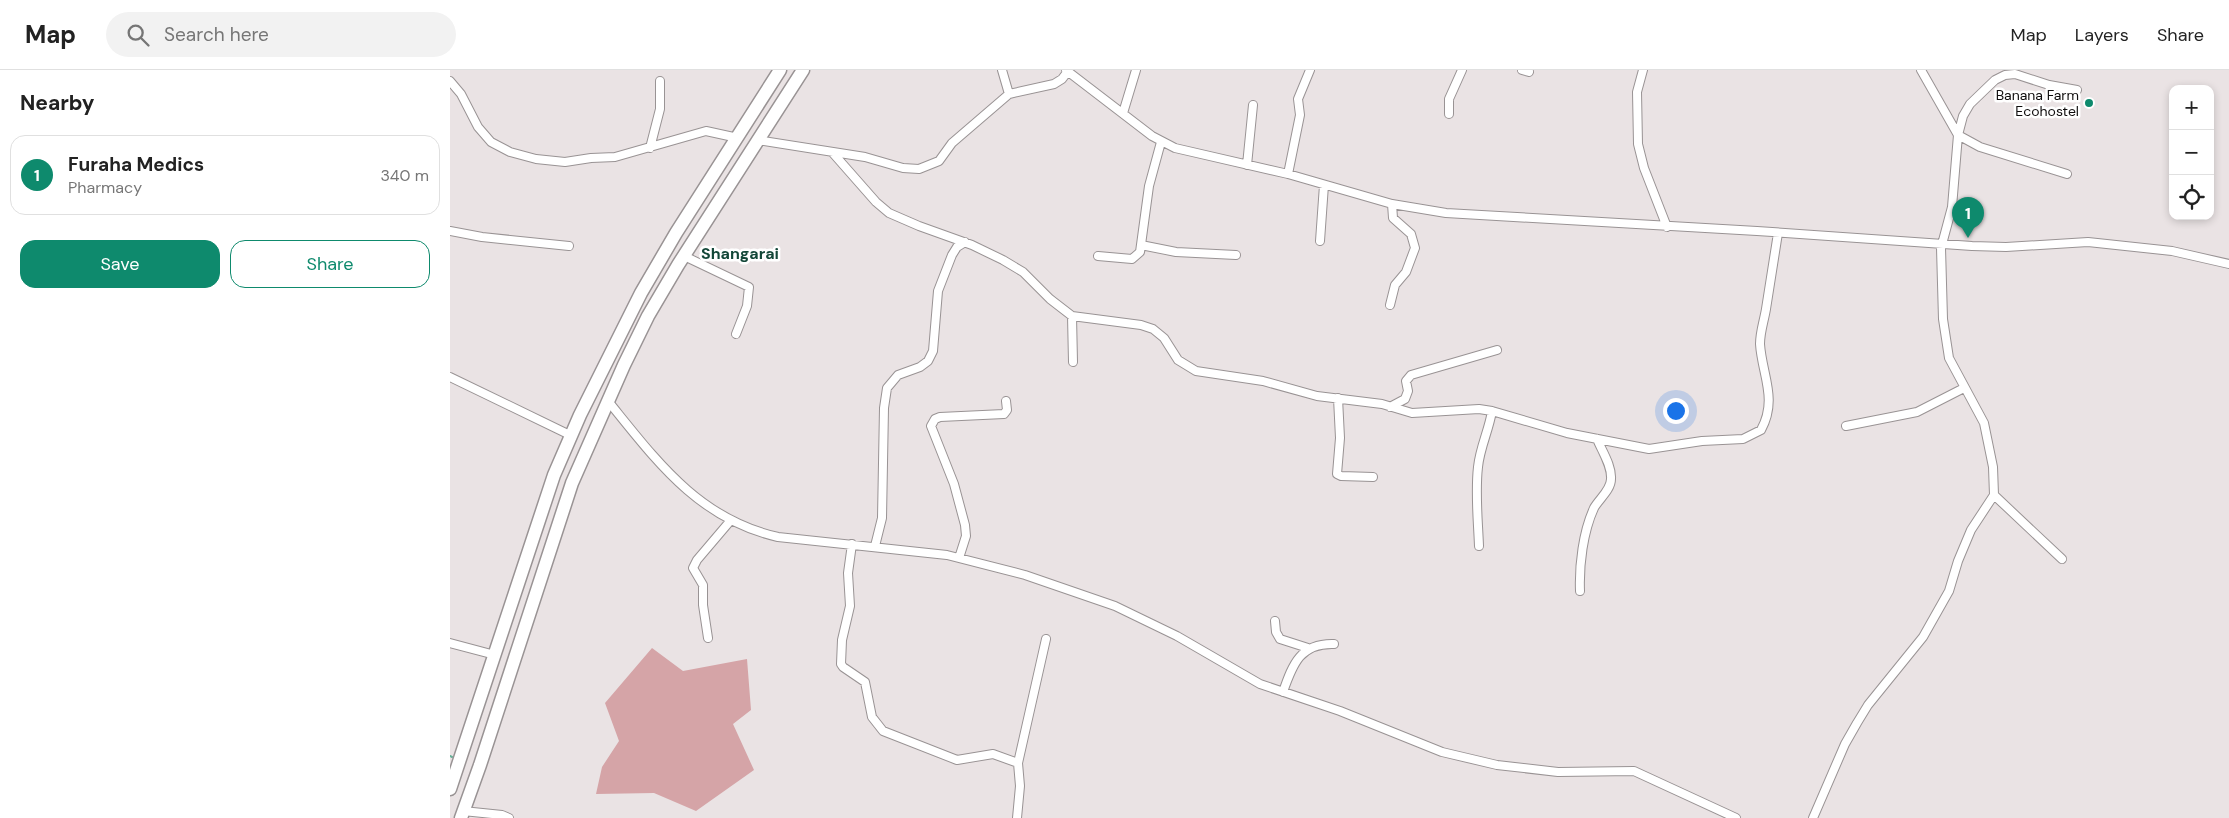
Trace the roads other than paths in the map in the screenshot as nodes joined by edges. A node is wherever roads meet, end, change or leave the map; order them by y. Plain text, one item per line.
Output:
1 (780, 70) edge
2 (803, 70) edge
3 (1002, 70) edge
4 (1067, 70) edge
5 (1136, 70) edge
6 (1310, 70) edge
7 (1462, 70) edge
8 (1643, 70) edge
9 (1921, 70) edge
10 (450, 81) edge
11 (660, 82) dead end
12 (2077, 90) dead end
13 (1009, 94) junction
14 (1254, 104) dead end
15 (1123, 113) junction
16 (1449, 114) dead end
17 (1958, 135) junction
18 (738, 138) junction
19 (757, 140) junction
20 (1161, 142) junction
21 (650, 148) junction
22 (832, 152) junction
23 (1247, 165) junction
24 (1288, 174) junction
25 (2067, 174) dead end
26 (1324, 185) junction
27 (1392, 204) junction
28 (1666, 227) junction
29 (450, 231) edge
30 (1778, 233) junction
31 (1320, 241) dead end
32 (965, 242) junction
33 (1942, 243) junction
34 (1141, 245) junction
35 (569, 246) dead end
36 (1236, 255) dead end
37 (684, 256) junction
38 (1098, 256) dead end
39 (2229, 264) edge
40 (1390, 305) dead end
41 (1072, 316) junction
42 (736, 334) dead end
43 (1497, 350) dead end
44 (1073, 362) dead end
45 (450, 377) edge
46 (1964, 388) junction
47 (1338, 398) junction
48 (608, 401) junction
49 (1006, 401) dead end
50 (1390, 407) junction
51 (1492, 411) junction
52 (1846, 426) dead end
53 (572, 436) junction
54 (1596, 439) junction
55 (1373, 477) dead end
56 (1994, 495) junction
57 (731, 520) junction
58 (852, 544) junction
59 (875, 546) junction
60 (1479, 546) dead end
61 (959, 558) junction
62 (2062, 559) dead end
63 (1580, 591) dead end
64 (1275, 621) dead end
65 (708, 638) dead end
66 (1046, 639) dead end
67 (450, 644) edge
68 (1334, 644) dead end
69 (1308, 648) junction
70 (495, 655) junction
71 (1283, 692) junction
72 (1018, 763) junction
73 (450, 789) edge
74 (462, 814) edge
75 (510, 818) edge
76 (1017, 818) edge
77 (1736, 818) edge
78 (1813, 818) edge

1 - 18 highway
2 - 19 highway
3 - 13 street
4 - 13 street
4 - 15 street
5 - 15 street
6 - 24 street
7 - 16 street
8 - 28 street
9 - 17 street
10 - 21 street
11 - 21 street
12 - 17 street
13 - 22 street
14 - 23 street
15 - 20 street
17 - 25 street
17 - 33 street
18 - 21 street
18 - 53 highway
19 - 22 street
19 - 37 highway
20 - 23 street
20 - 34 street
22 - 32 street
23 - 24 street
24 - 26 street
26 - 27 street
26 - 31 street
27 - 28 street
27 - 40 street
28 - 30 street
29 - 35 street
30 - 33 street
30 - 54 street
32 - 41 street
32 - 59 street
33 - 39 street
33 - 46 street
34 - 36 street
34 - 38 street
37 - 42 street
37 - 48 highway
41 - 44 street
41 - 47 street
43 - 50 street
45 - 53 street
46 - 52 street
46 - 56 street
47 - 50 street
47 - 55 street
48 - 57 street
48 - 74 highway
49 - 61 street
50 - 51 street
51 - 54 street
51 - 60 street
53 - 70 highway
54 - 63 street
56 - 62 street
56 - 78 street
57 - 58 street
57 - 65 street
58 - 59 street
58 - 72 street
59 - 61 street
61 - 71 street
64 - 69 street
66 - 72 street
67 - 70 street
68 - 69 street
69 - 71 street
70 - 73 highway
71 - 77 street
72 - 76 street
74 - 75 street

